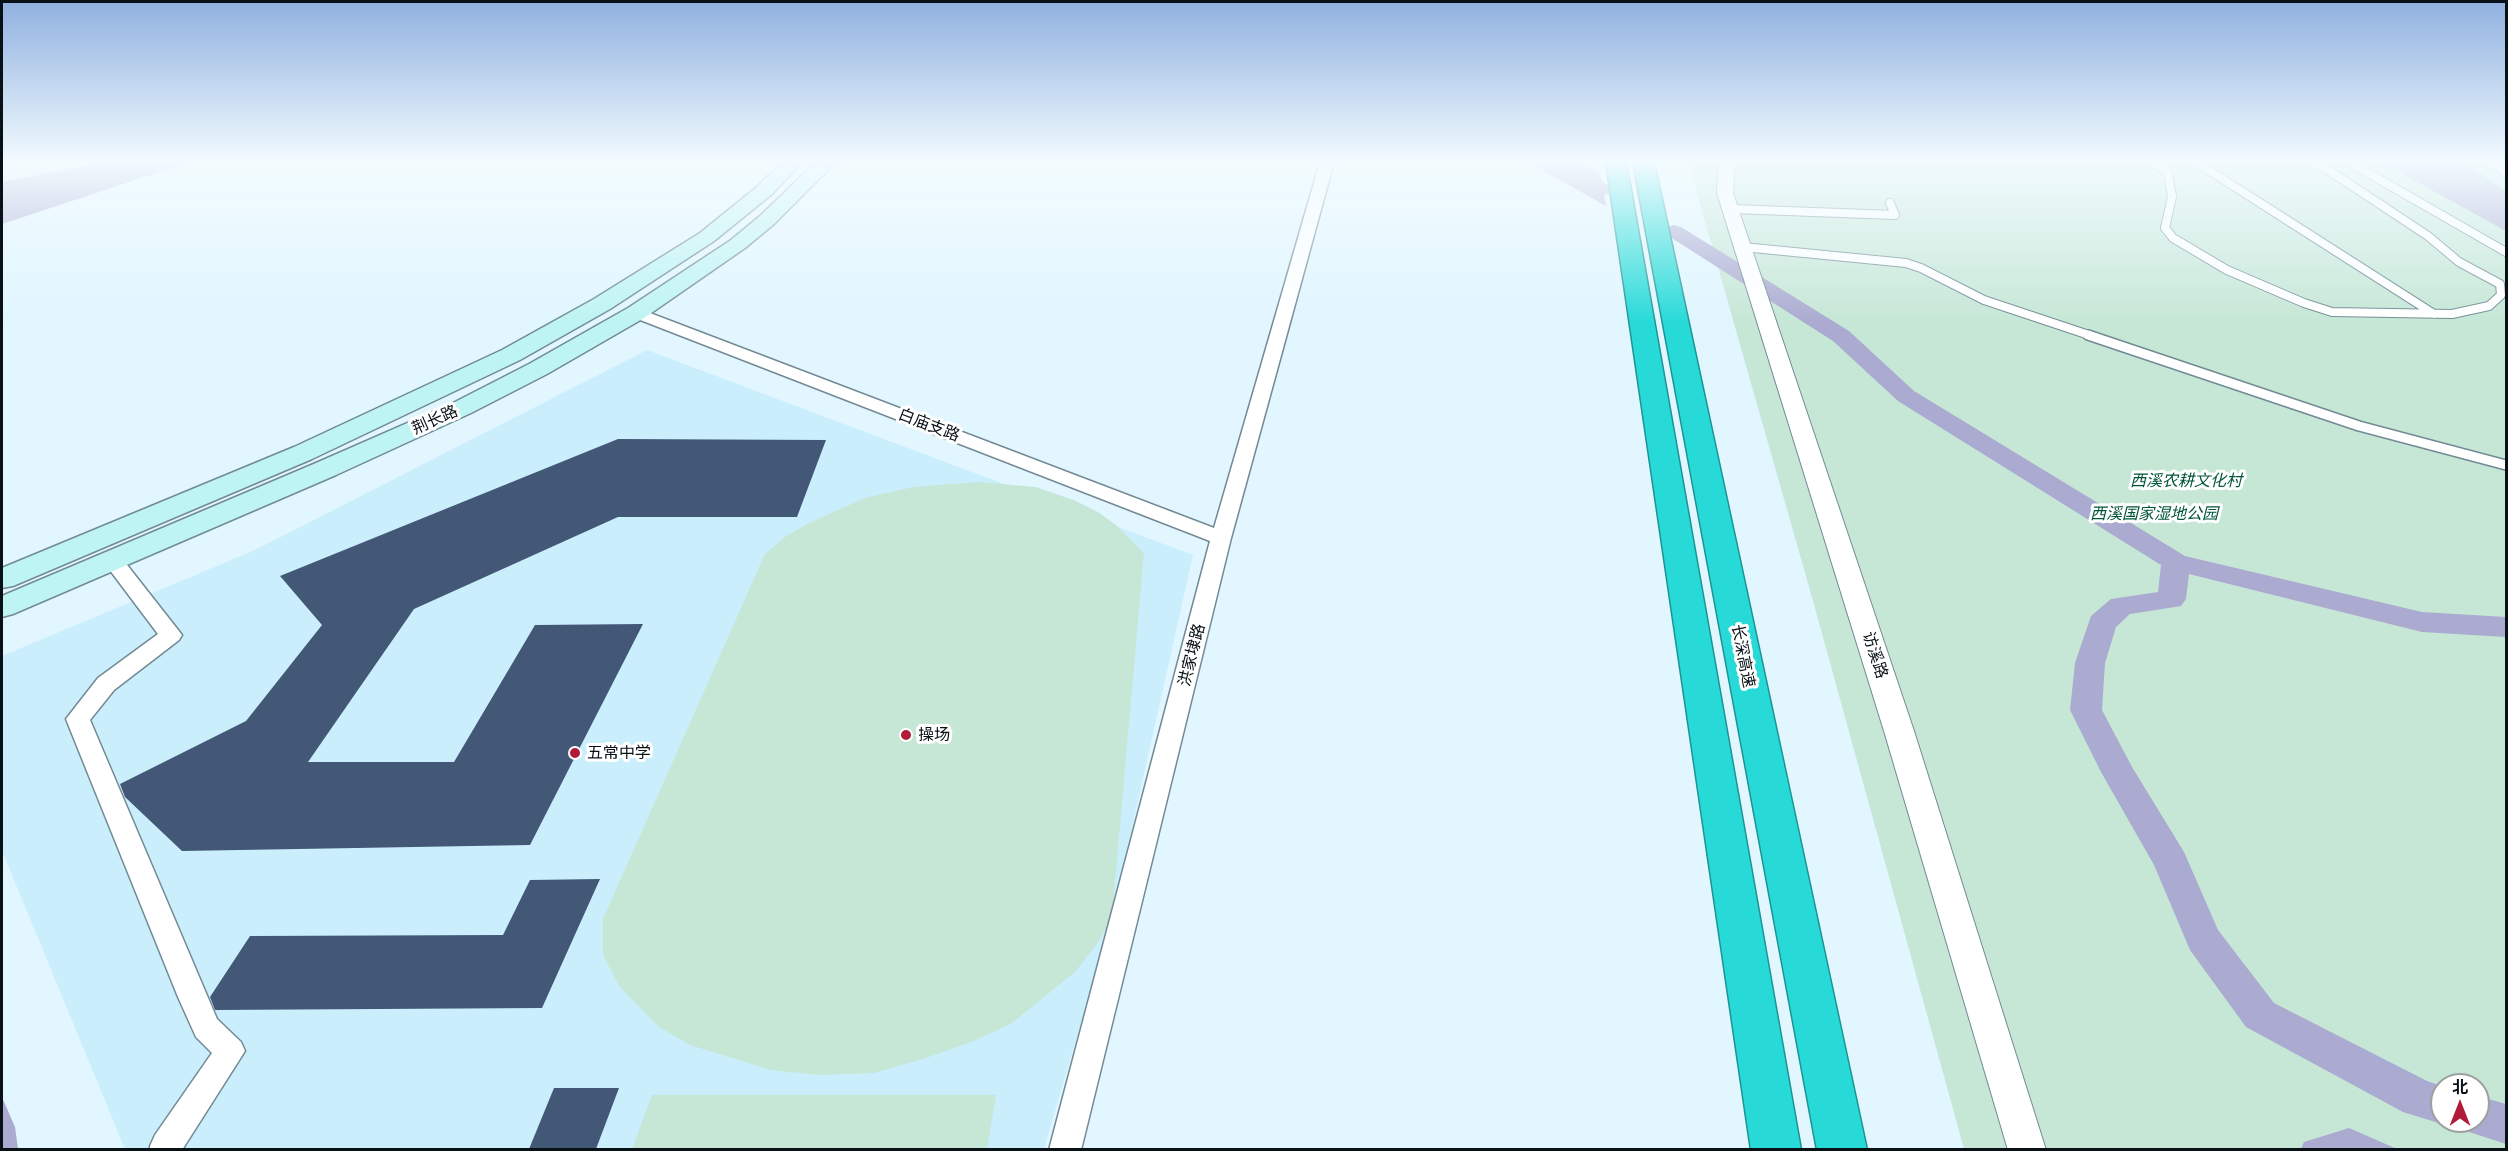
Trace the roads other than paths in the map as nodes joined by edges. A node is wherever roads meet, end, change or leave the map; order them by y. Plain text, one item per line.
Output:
1 (733, 216) edge
2 (771, 216) edge
3 (1310, 216) edge
4 (1625, 216) edge
5 (1654, 216) edge
6 (1734, 216) edge
7 (2168, 216) edge
8 (2280, 216) edge
9 (2395, 216) edge
10 (2443, 216) edge
11 (1743, 247) junction
12 (2506, 252) edge
13 (636, 313) junction
14 (2434, 314) junction
15 (2506, 465) edge
16 (1221, 538) junction
17 (113, 561) junction
18 (2, 579) edge
19 (2, 607) edge
20 (166, 1149) edge
21 (1065, 1149) edge
22 (1776, 1149) edge
23 (1842, 1149) edge
24 (2027, 1149) edge

1 - 18 main road, 荆长路
2 - 13 main road, 荆长路
3 - 16 street, 洪家埭路
4 - 22 highway
5 - 23 highway, 长深高速
6 - 11 street, 访溪路
7 - 14 lane
8 - 14 lane
9 - 14 lane
10 - 12 lane
11 - 15 lane
11 - 24 street, 访溪路
13 - 16 street, 白庙支路
13 - 17 main road, 荆长路
16 - 21 street, 洪家埭路
17 - 19 main road, 荆长路
17 - 20 street

